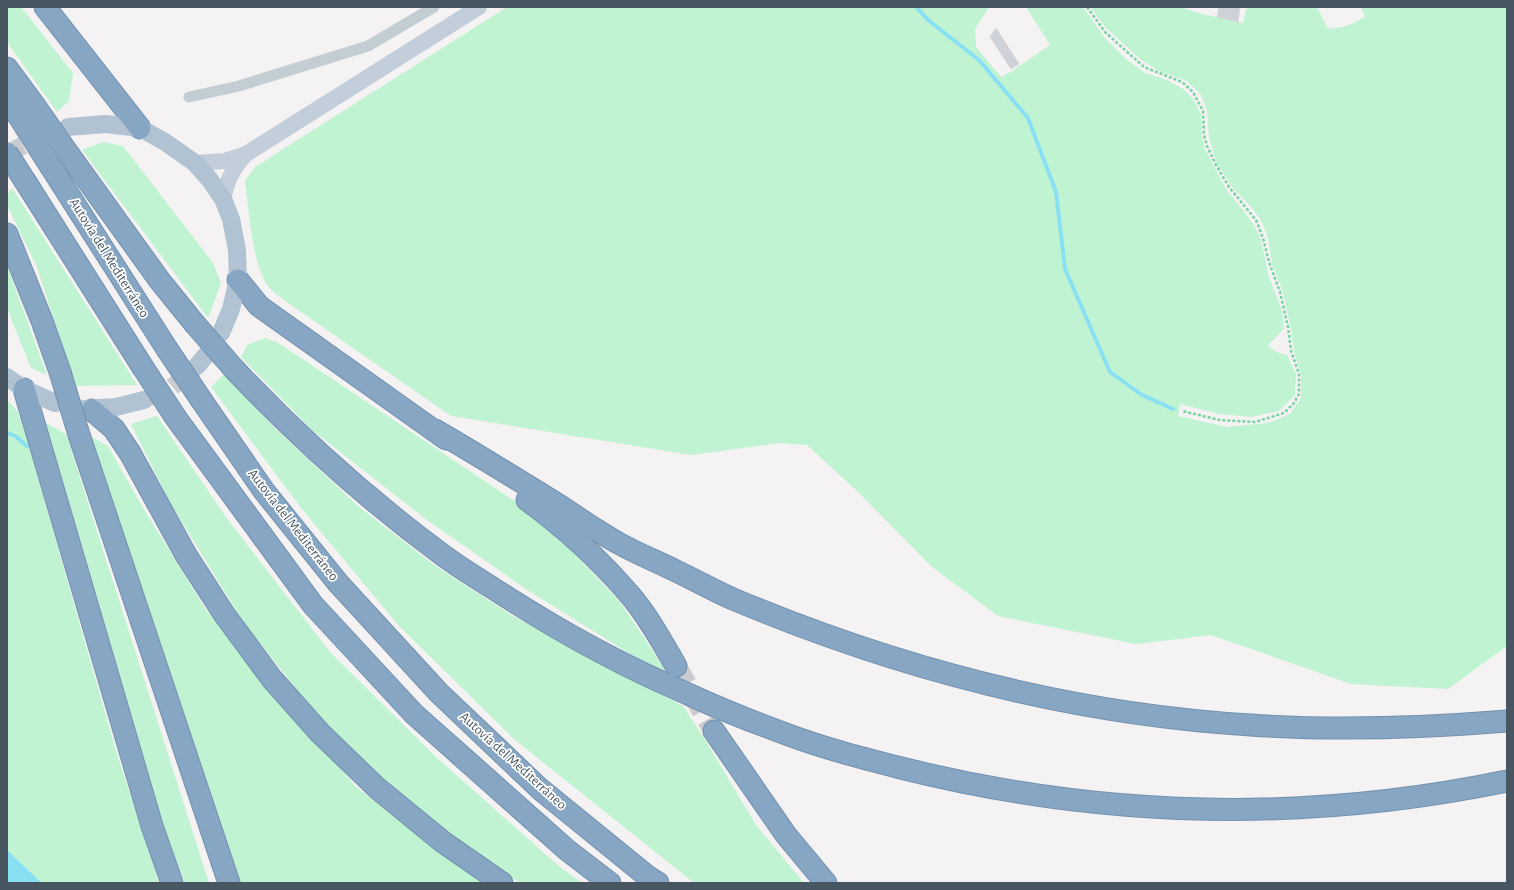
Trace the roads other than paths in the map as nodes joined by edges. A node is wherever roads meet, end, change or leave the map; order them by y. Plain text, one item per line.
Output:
1 (45, 7) edge
2 (434, 7) edge
3 (476, 8) edge
4 (7, 68) edge
5 (190, 97) dead end
6 (20, 107) edge
7 (68, 128) dead end
8 (140, 128) junction
9 (7, 153) edge
10 (246, 154) junction
11 (195, 163) junction
12 (223, 199) junction
13 (7, 234) edge
14 (238, 280) junction
15 (221, 333) dead end
16 (7, 376) edge
17 (24, 389) junction
18 (144, 400) tunnel mouth
19 (55, 403) dead end
20 (88, 409) joint
21 (435, 430) junction
22 (676, 666) tunnel mouth
23 (1507, 721) edge
24 (714, 731) tunnel mouth
25 (1507, 781) edge
26 (172, 883) edge
27 (229, 883) edge
28 (502, 883) edge
29 (610, 883) edge
30 (658, 883) edge
31 (826, 883) edge

1 - 8 highway
2 - 5 street
3 - 10 main road
4 - 6 highway
6 - 25 highway, bridge
6 - 30 highway, Autovía del Mediterráneo, bridge
7 - 8 main road
8 - 11 main road
9 - 29 highway, Autovía del Mediterráneo, bridge
10 - 11 main road
10 - 12 main road
11 - 12 main road
12 - 14 main road
13 - 27 highway, bridge
14 - 15 main road
14 - 21 highway
16 - 17 main road
17 - 19 main road
17 - 26 highway
18 - 20 main road
20 - 28 highway
21 - 22 highway
21 - 23 highway
24 - 31 highway

